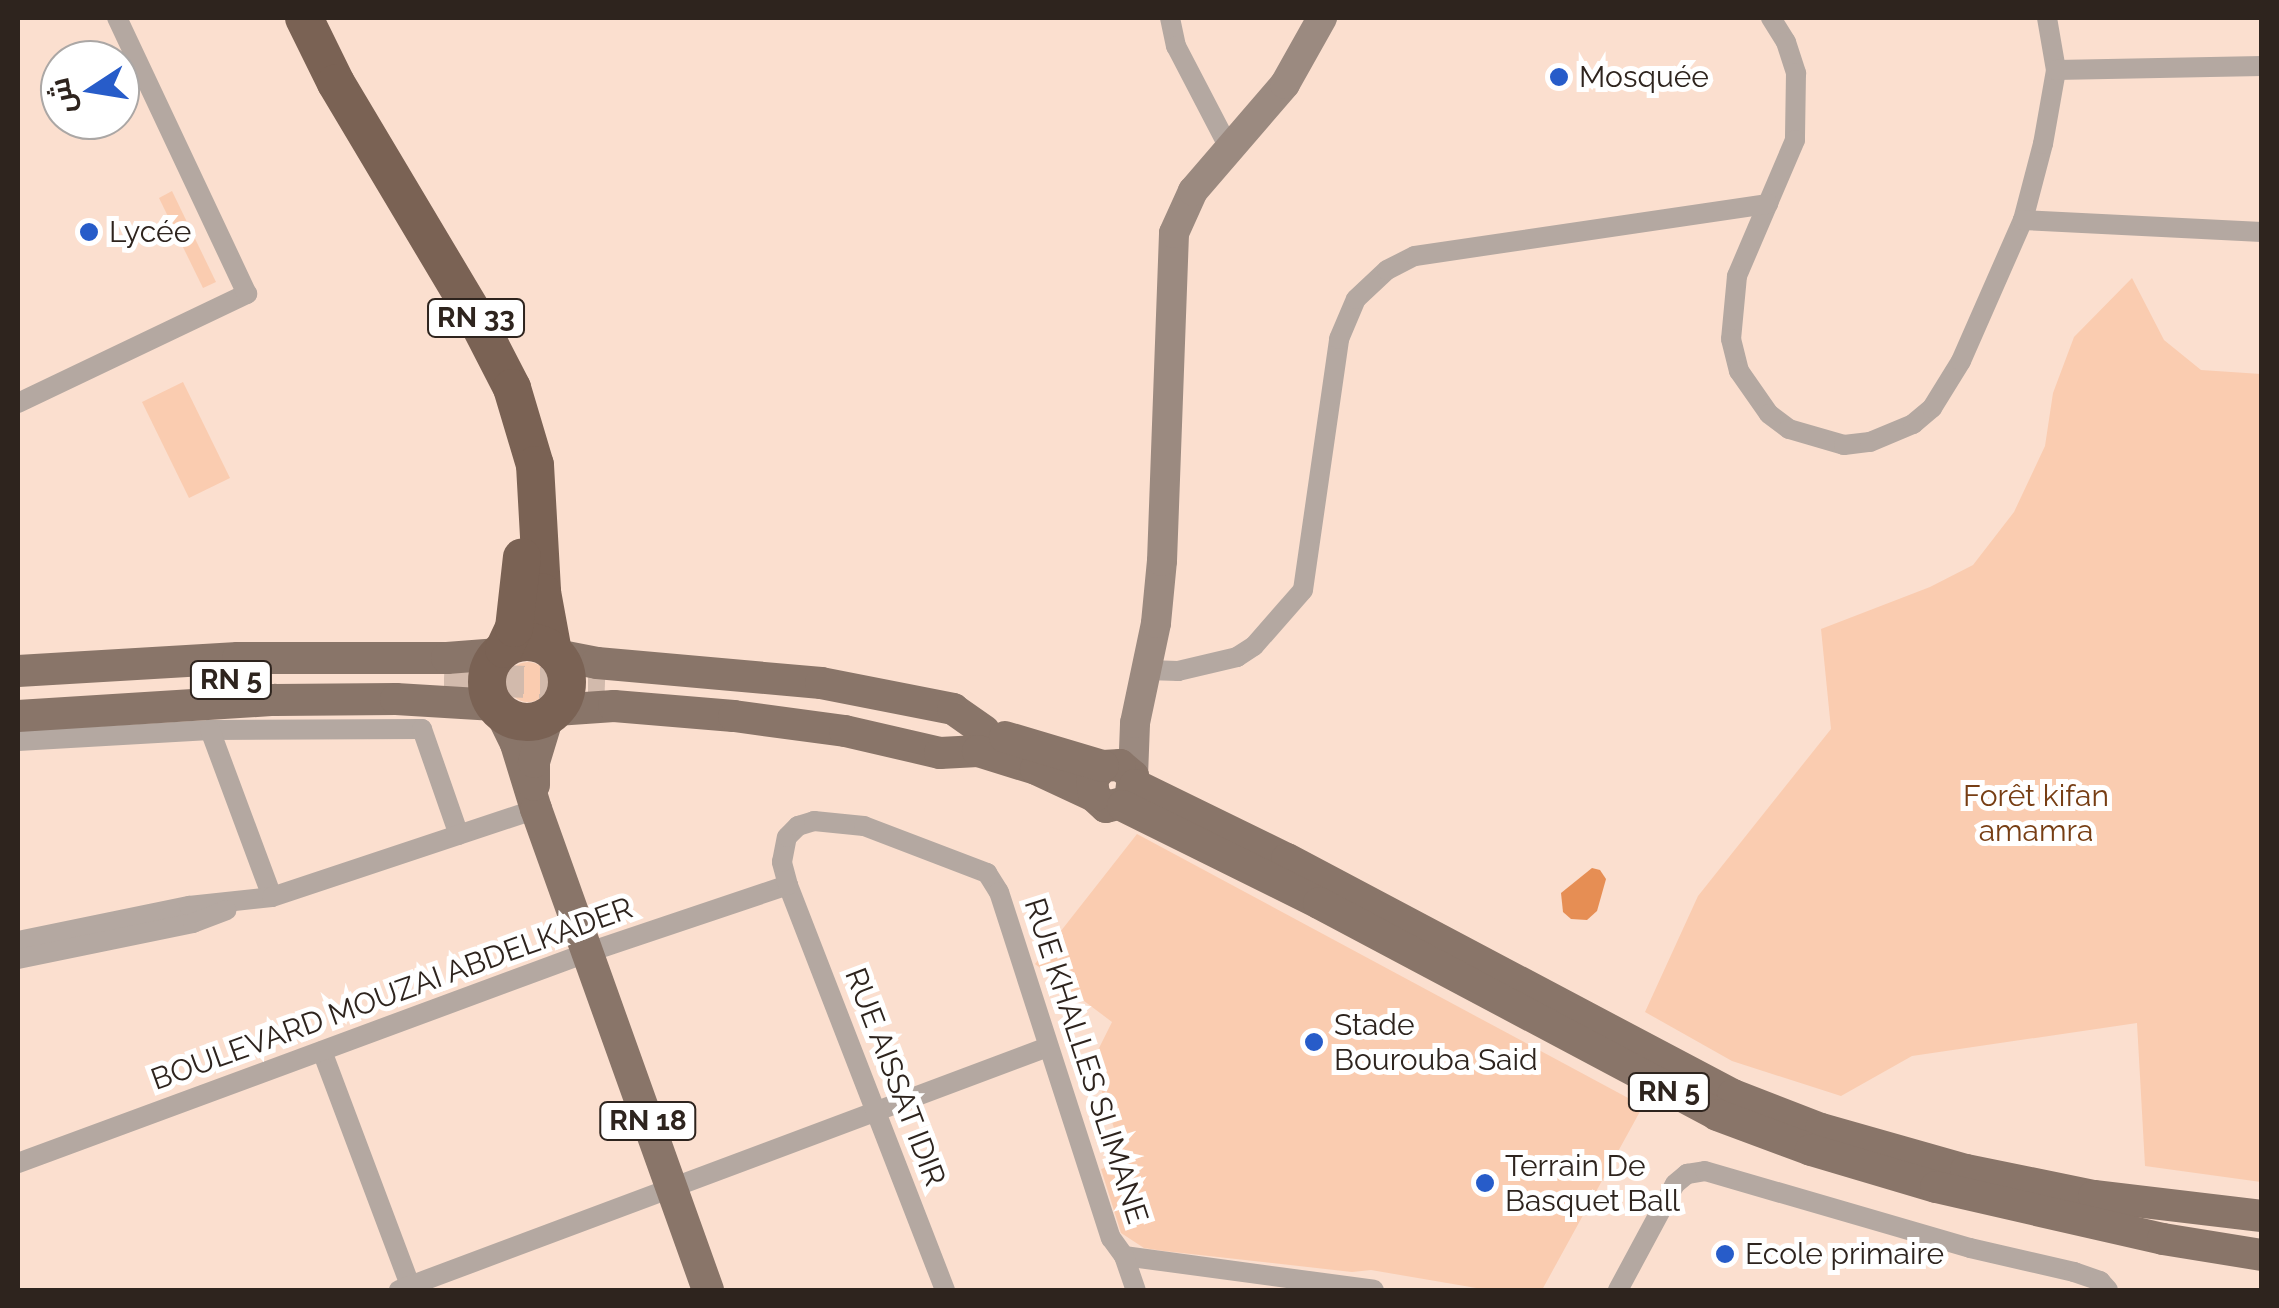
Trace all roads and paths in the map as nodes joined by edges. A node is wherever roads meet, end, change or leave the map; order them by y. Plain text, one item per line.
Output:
1 (117, 18) edge
2 (287, 18) edge
3 (304, 18) edge
4 (1170, 18) edge
5 (1322, 18) edge
6 (1771, 18) edge
7 (2047, 18) edge
8 (2262, 66) edge
9 (2056, 70) junction
10 (1229, 148) junction
11 (1768, 204) junction
12 (2023, 220) junction
13 (2262, 232) edge
14 (18, 403) edge
15 (501, 652) junction
16 (554, 653) junction
17 (1147, 670) junction
18 (18, 671) edge
19 (444, 679) tunnel mouth
20 (605, 685) tunnel mouth
21 (18, 694) edge
22 (498, 709) junction
23 (552, 713) junction
24 (18, 716) edge
25 (210, 730) junction
26 (973, 739) junction
27 (18, 741) edge
28 (1117, 782) junction
29 (536, 810) junction
30 (460, 835) junction
31 (788, 886) junction
32 (262, 899) junction
33 (18, 941) edge
34 (589, 952) junction
35 (18, 958) edge
36 (1048, 1047) junction
37 (322, 1051) junction
38 (876, 1113) junction
39 (18, 1163) edge
40 (672, 1190) junction
41 (2262, 1216) edge
42 (2262, 1255) edge
43 (1124, 1256) junction
44 (407, 1289) edge
45 (708, 1290) edge
46 (945, 1290) edge
47 (1136, 1290) edge
48 (1374, 1290) edge
49 (1618, 1290) edge
50 (2108, 1290) edge

1 - 14 street
2 - 15 highway, RN 33
3 - 16 highway, RN 33
4 - 10 street
5 - 10 street
6 - 11 street
7 - 9 street
8 - 9 street
9 - 12 street
10 - 17 street
11 - 12 street
11 - 17 street
12 - 13 street
15 - 16 highway
15 - 18 main road
15 - 22 highway
16 - 23 highway
16 - 26 main road
17 - 28 street
19 - 21 main road, RN 5
20 - 26 main road, RN 5
22 - 23 highway
22 - 24 main road
22 - 29 main road, RN 18
23 - 26 main road
23 - 29 main road, RN 18
25 - 27 street
25 - 30 street
25 - 32 street
26 - 28 main road, RN 5
28 - 41 main road, RN 5
28 - 42 main road, RN 5
29 - 30 street
29 - 34 main road, RN 18
30 - 32 street
31 - 34 street, BOULEVARD MOUZAI ABDELKADER
31 - 36 street, RUE KHALLES SLIMANE
31 - 38 street, RUE AISSAT IDIR
32 - 33 street
32 - 35 street
34 - 37 street, BOULEVARD MOUZAI ABDELKADER
34 - 40 main road, RN 18
36 - 38 street
36 - 43 street, RUE KHALLES SLIMANE
37 - 39 street, BOULEVARD MOUZAI ABDELKADER
37 - 44 street
38 - 40 street
38 - 46 street, RUE AISSAT IDIR
40 - 44 street
40 - 45 main road, RN 18
43 - 47 street, RUE KHALLES SLIMANE
43 - 48 street
49 - 50 street

